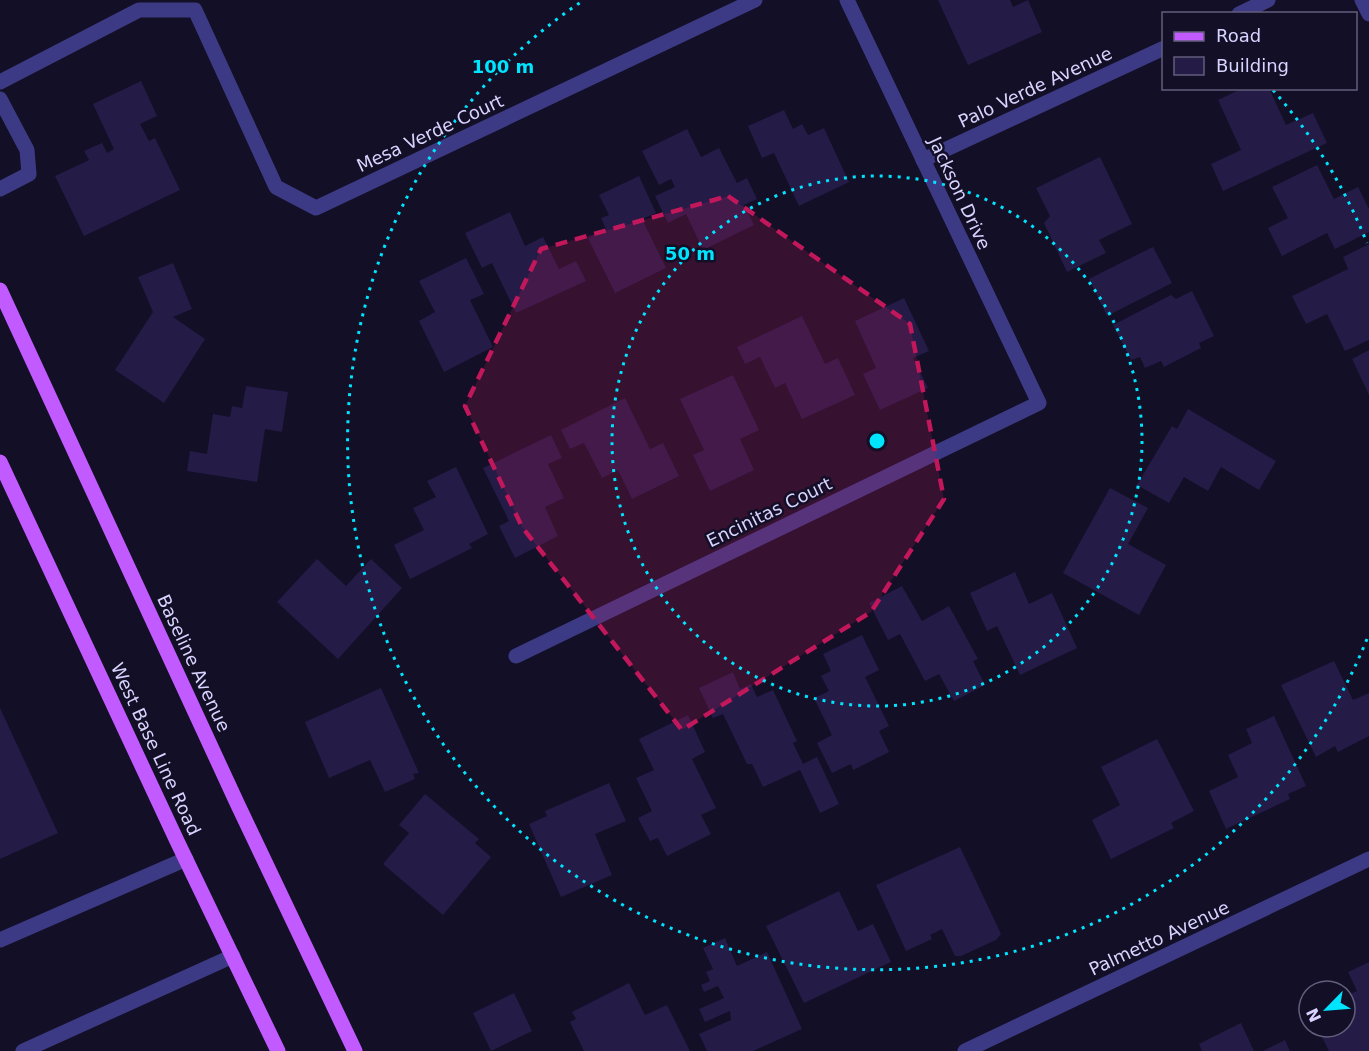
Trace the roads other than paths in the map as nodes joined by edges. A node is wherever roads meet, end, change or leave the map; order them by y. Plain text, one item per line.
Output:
1 (754, 0) edge
2 (847, 0) edge
3 (1268, 0) edge
4 (1362, 0) edge
5 (1243, 12) edge
6 (1369, 14) edge
7 (1162, 49) edge
8 (0, 82) edge
9 (0, 99) edge
10 (923, 160) junction
11 (0, 189) edge
12 (0, 290) edge
13 (1039, 403) joint
14 (0, 462) edge
15 (516, 656) dead end
16 (186, 859) junction
17 (1369, 860) edge
18 (0, 940) edge
19 (233, 956) junction
20 (23, 1051) edge
21 (279, 1051) edge
22 (355, 1051) edge
23 (965, 1051) edge

1 - 8 street, Mesa Verde Court
2 - 10 street, Jackson Drive
3 - 5 street
4 - 6 street
7 - 10 street, Palo Verde Avenue
9 - 11 street
10 - 13 street, Jackson Drive
12 - 22 main road, Baseline Avenue
13 - 15 street, Encinitas Court
14 - 16 main road, West Base Line Road
16 - 18 street
16 - 19 main road, West Base Line Road
17 - 23 street, Palmetto Avenue
19 - 20 street
19 - 21 main road, West Base Line Road

